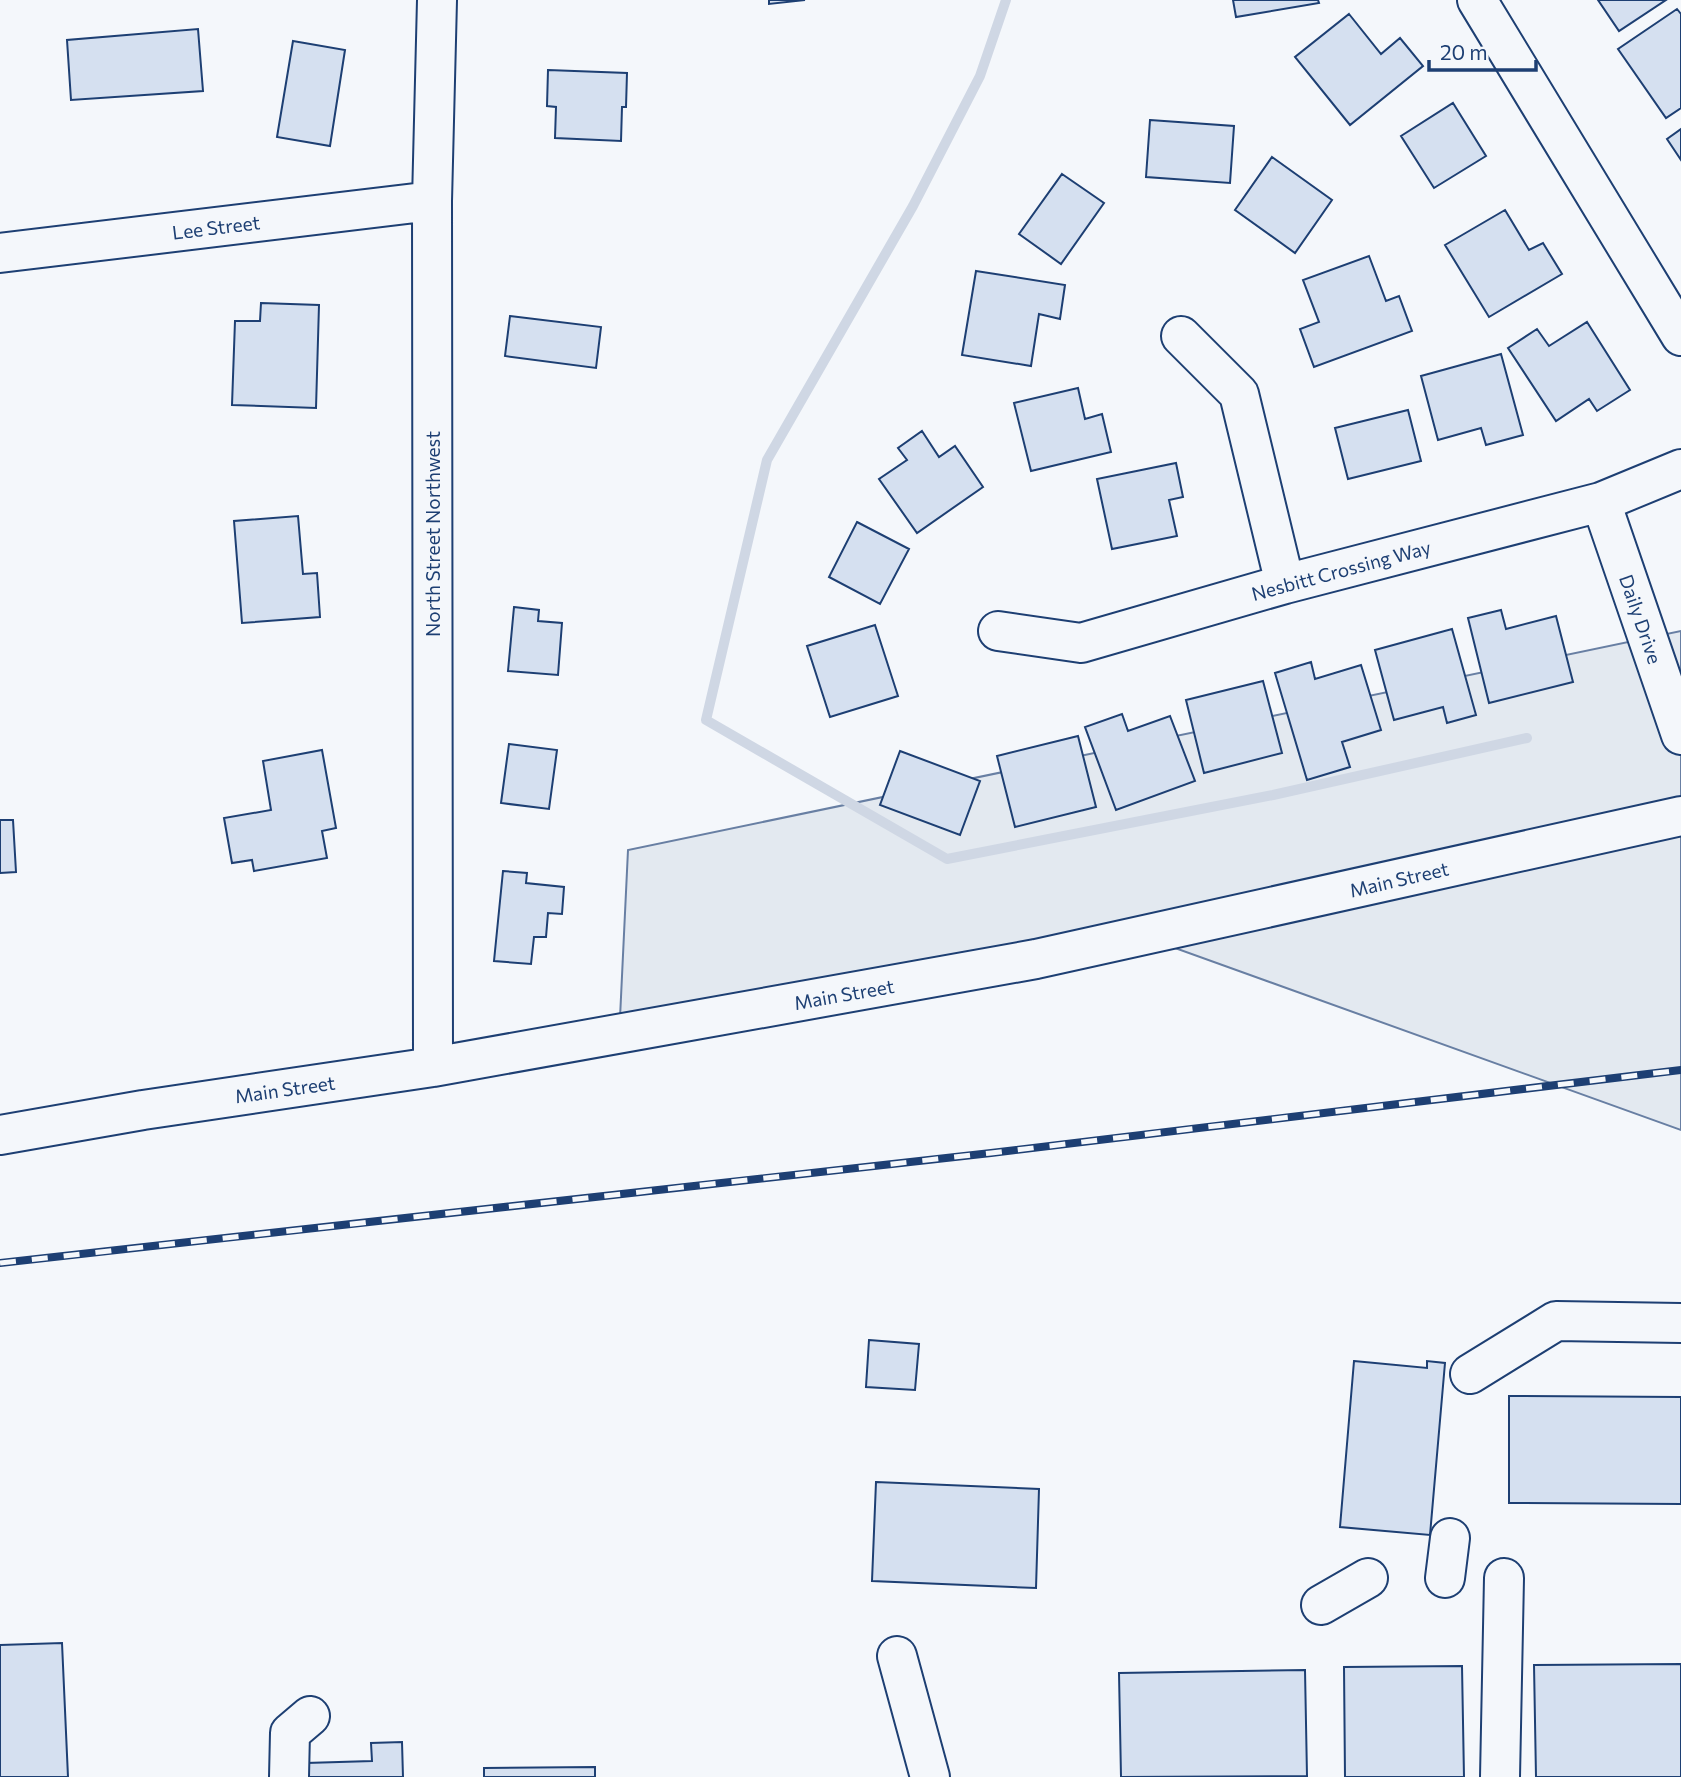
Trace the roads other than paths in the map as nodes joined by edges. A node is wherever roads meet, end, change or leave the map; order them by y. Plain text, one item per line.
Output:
1 (437, 0) edge
2 (1477, 0) edge
3 (432, 201) junction
4 (0, 253) edge
5 (1181, 336) dead end
6 (1681, 336) edge
7 (1681, 469) edge
8 (1601, 502) junction
9 (1285, 584) junction
10 (998, 631) dead end
11 (1681, 735) edge
12 (1681, 816) edge
13 (433, 1068) junction
14 (0, 1135) edge
15 (1681, 1323) edge
16 (1470, 1374) dead end
17 (1450, 1538) dead end
18 (1367, 1578) dead end
19 (1445, 1578) dead end
20 (1504, 1578) dead end
21 (1321, 1605) dead end
22 (897, 1656) dead end
23 (310, 1716) dead end
24 (289, 1777) edge
25 (930, 1777) edge
26 (1500, 1777) edge

1 - 3 street, North Street Northwest
2 - 6 street
3 - 4 street, Lee Street
3 - 13 street, North Street Northwest
5 - 9 street
7 - 8 street, Nesbitt Crossing Way
8 - 9 street, Nesbitt Crossing Way
8 - 11 street, Daily Drive
9 - 10 street, Nesbitt Crossing Way
12 - 13 street, Main Street
13 - 14 street, Main Street
15 - 16 street
17 - 19 street
18 - 21 street
20 - 26 street
22 - 25 street
23 - 24 street

